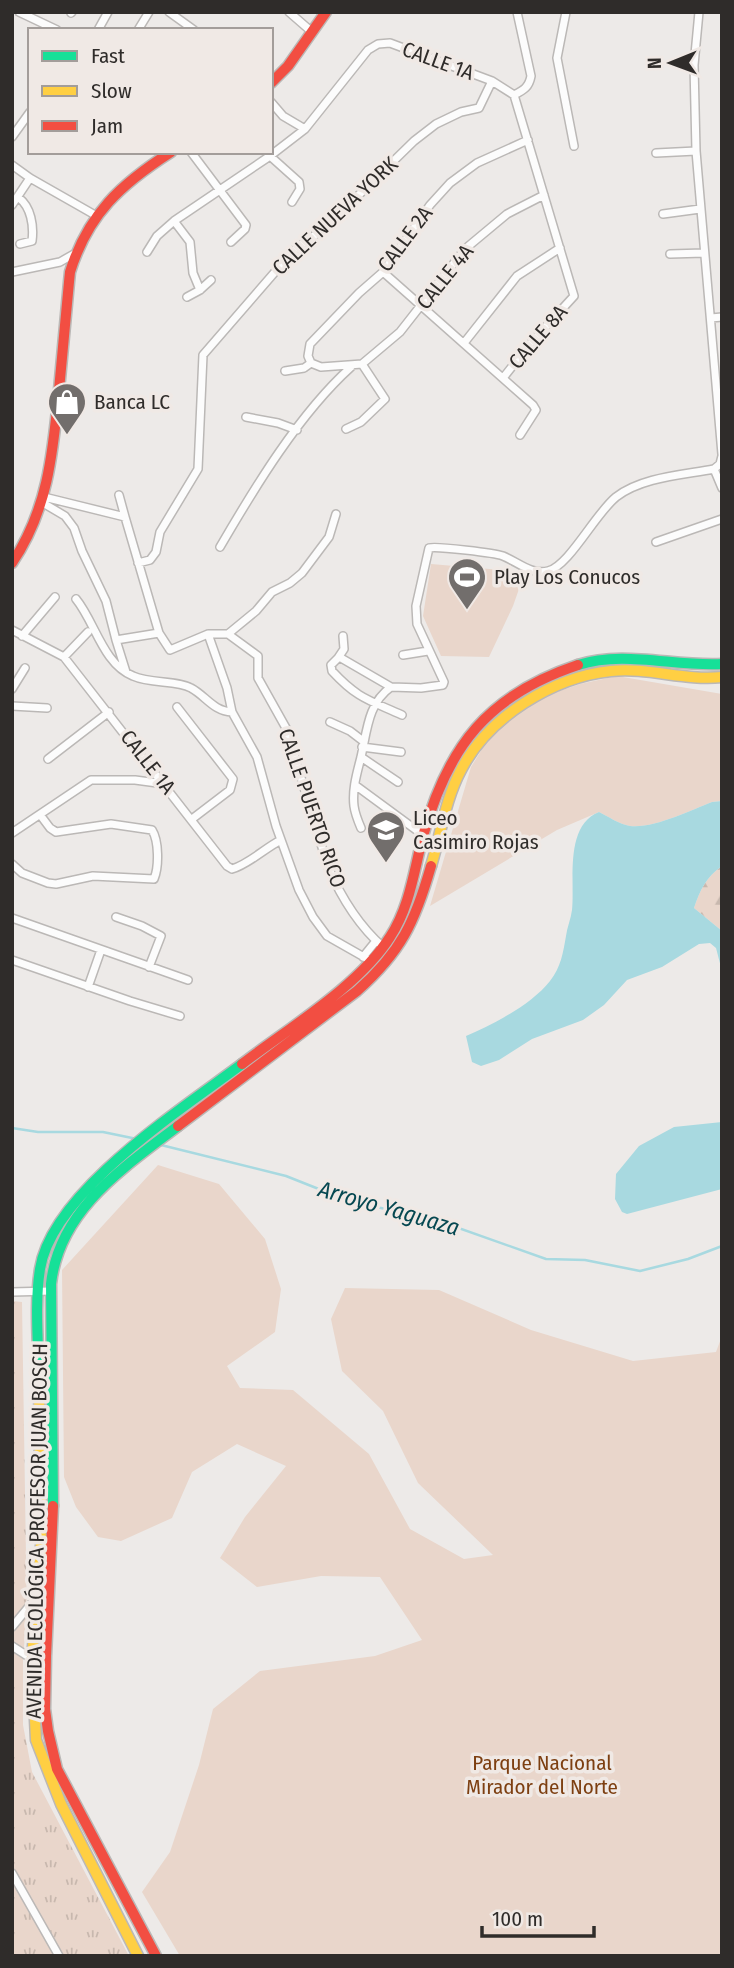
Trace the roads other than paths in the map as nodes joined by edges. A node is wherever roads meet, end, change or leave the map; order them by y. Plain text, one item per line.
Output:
1 (108, 12) edge
2 (149, 12) edge
3 (169, 12) edge
4 (289, 12) edge
5 (326, 12) edge
6 (517, 12) edge
7 (566, 12) edge
8 (699, 12) edge
9 (21, 13) edge
10 (53, 28) edge
11 (100, 28) edge
12 (139, 28) edge
13 (191, 28) edge
14 (312, 32) junction
15 (273, 81) edge
16 (492, 82) junction
17 (514, 95) junction
18 (273, 104) edge
19 (28, 115) edge
20 (304, 128) junction
21 (12, 137) edge
22 (528, 140) junction
23 (574, 146) dead end
24 (696, 151) junction
25 (656, 153) dead end
26 (168, 154) edge
27 (193, 154) edge
28 (272, 154) edge
29 (273, 154) edge
30 (270, 156) junction
31 (12, 165) edge
32 (30, 178) junction
33 (219, 189) junction
34 (544, 195) junction
35 (19, 198) junction
36 (292, 202) dead end
37 (12, 205) edge
38 (700, 209) junction
39 (663, 214) dead end
40 (95, 215) junction
41 (174, 220) junction
42 (231, 243) dead end
43 (20, 244) dead end
44 (560, 248) junction
45 (147, 252) dead end
46 (704, 253) junction
47 (74, 254) junction
48 (670, 254) dead end
49 (12, 272) edge
50 (383, 272) junction
51 (211, 280) dead end
52 (200, 290) junction
53 (187, 297) dead end
54 (421, 306) junction
55 (722, 317) edge
56 (711, 318) junction
57 (464, 343) junction
58 (718, 359) edge
59 (312, 363) junction
60 (362, 364) junction
61 (352, 366) junction
62 (285, 370) dead end
63 (503, 378) junction
64 (720, 403) edge
65 (246, 418) dead end
66 (346, 429) dead end
67 (297, 430) junction
68 (520, 435) dead end
69 (722, 455) edge
70 (714, 469) junction
71 (722, 488) edge
72 (119, 495) dead end
73 (43, 500) junction
74 (337, 514) dead end
75 (125, 517) junction
76 (722, 519) edge
77 (656, 542) dead end
78 (219, 547) dead end
79 (12, 563) edge
80 (138, 563) junction
81 (55, 597) dead end
82 (76, 599) dead end
83 (12, 630) edge
84 (88, 632) dead end
85 (159, 633) junction
86 (208, 634) junction
87 (228, 634) junction
88 (22, 636) junction
89 (343, 636) dead end
90 (116, 640) junction
91 (428, 651) junction
92 (403, 655) dead end
93 (64, 657) junction
94 (338, 658) junction
95 (722, 664) edge
96 (25, 668) dead end
97 (126, 673) junction
98 (722, 677) edge
99 (391, 687) junction
100 (12, 689) edge
101 (375, 705) junction
102 (12, 706) edge
103 (177, 706) dead end
104 (47, 708) dead end
105 (108, 712) junction
106 (232, 712) junction
107 (402, 715) dead end
108 (330, 722) dead end
109 (363, 744) junction
110 (401, 752) dead end
111 (361, 757) junction
112 (48, 759) dead end
113 (398, 782) dead end
114 (165, 785) junction
115 (355, 785) junction
116 (41, 816) junction
117 (192, 819) junction
118 (360, 828) dead end
119 (12, 833) edge
120 (423, 835) junction
121 (281, 840) junction
122 (12, 864) edge
123 (116, 917) dead end
124 (12, 918) edge
125 (379, 944) junction
126 (101, 950) junction
127 (367, 959) junction
128 (12, 960) edge
129 (149, 967) junction
130 (188, 980) dead end
131 (88, 987) junction
132 (180, 1016) dead end
133 (209, 1088) junction
134 (216, 1098) junction
135 (12, 1292) edge
136 (38, 1292) junction
137 (51, 1292) junction
138 (36, 1598) junction
139 (12, 1627) edge
140 (12, 1646) edge
141 (32, 1659) junction
142 (12, 1873) edge
143 (59, 1956) edge
144 (138, 1956) edge
145 (156, 1956) edge

1 - 11 street
2 - 12 street
3 - 13 street
4 - 14 street
5 - 14 street
6 - 17 street
7 - 23 street
8 - 24 street
9 - 10 street
14 - 15 street
16 - 17 street, CALLE 1A
16 - 20 street, CALLE 1A
16 - 80 street, CALLE NUEVA YORK
17 - 22 street
18 - 20 street
19 - 21 street
20 - 29 street, CALLE 1A
22 - 34 street
22 - 50 street, CALLE 2A
24 - 25 street
24 - 38 street
26 - 40 street
27 - 33 street
28 - 30 street, CALLE 1A
30 - 33 street, CALLE 1A
30 - 36 street
31 - 32 street
32 - 35 street
32 - 40 street
33 - 41 street, CALLE 1A
33 - 42 street
34 - 44 street
34 - 54 street, CALLE 4A
35 - 37 street
35 - 43 street
38 - 39 street
38 - 46 street
40 - 47 street
41 - 45 street, CALLE 1A
41 - 52 street
44 - 57 street
44 - 63 street, CALLE 8A
46 - 48 street
46 - 56 street
47 - 49 street
47 - 73 street
50 - 54 street
50 - 59 street, CALLE 2A
51 - 52 street
52 - 53 street
54 - 57 street
54 - 60 street, CALLE 4A
55 - 56 street
56 - 58 street
57 - 63 street
58 - 64 street
59 - 61 street, CALLE 4A
59 - 62 street, CALLE 4A
60 - 61 street, CALLE 4A
60 - 66 street
61 - 67 street
63 - 68 street
64 - 69 street
65 - 67 street
67 - 78 street
69 - 70 street
70 - 71 street
70 - 91 street
72 - 75 street
73 - 75 street
73 - 79 street
73 - 90 street
74 - 87 street
75 - 80 street
76 - 77 street
80 - 85 street
81 - 88 street
82 - 97 street
83 - 88 street, CALLE 1A
84 - 93 street
85 - 86 street
85 - 90 street
86 - 87 street
86 - 106 street
87 - 125 street, CALLE PUERTO RICO
88 - 93 street, CALLE 1A
89 - 94 street
90 - 97 street
91 - 92 street
91 - 99 street
93 - 105 street, CALLE 1A
94 - 99 street
94 - 101 street
95 - 120 street, AVENIDA ECOLÓGICA PROFESOR JUAN BOSCH
96 - 100 street
97 - 106 street
98 - 134 street, AVENIDA ECOLÓGICA PROFESOR JUAN BOSCH
99 - 101 street
101 - 107 street
101 - 109 street
102 - 104 street
103 - 117 street
105 - 112 street
105 - 114 street, CALLE 1A
106 - 121 street
108 - 109 street
109 - 110 street
109 - 111 street
111 - 113 street
111 - 115 street
114 - 116 street
114 - 117 street, CALLE 1A
115 - 118 street
115 - 120 street
116 - 119 street
116 - 122 street
117 - 121 street, CALLE 1A
120 - 125 street, AVENIDA ECOLÓGICA PROFESOR JUAN BOSCH
121 - 127 street
123 - 129 street
124 - 126 street
125 - 127 street, AVENIDA ECOLÓGICA PROFESOR JUAN BOSCH
126 - 129 street
126 - 131 street
127 - 133 street, AVENIDA ECOLÓGICA PROFESOR JUAN BOSCH
128 - 131 street
129 - 130 street
131 - 132 street
133 - 134 street
133 - 136 street, AVENIDA ECOLÓGICA PROFESOR JUAN BOSCH
134 - 137 street, AVENIDA ECOLÓGICA PROFESOR JUAN BOSCH
135 - 136 street
136 - 137 street
136 - 138 street, AVENIDA ECOLÓGICA PROFESOR JUAN BOSCH
137 - 145 street, AVENIDA ECOLÓGICA PROFESOR JUAN BOSCH
138 - 139 street
138 - 141 street, AVENIDA ECOLÓGICA PROFESOR JUAN BOSCH
140 - 141 street
141 - 144 street, AVENIDA ECOLÓGICA PROFESOR JUAN BOSCH
142 - 143 street

